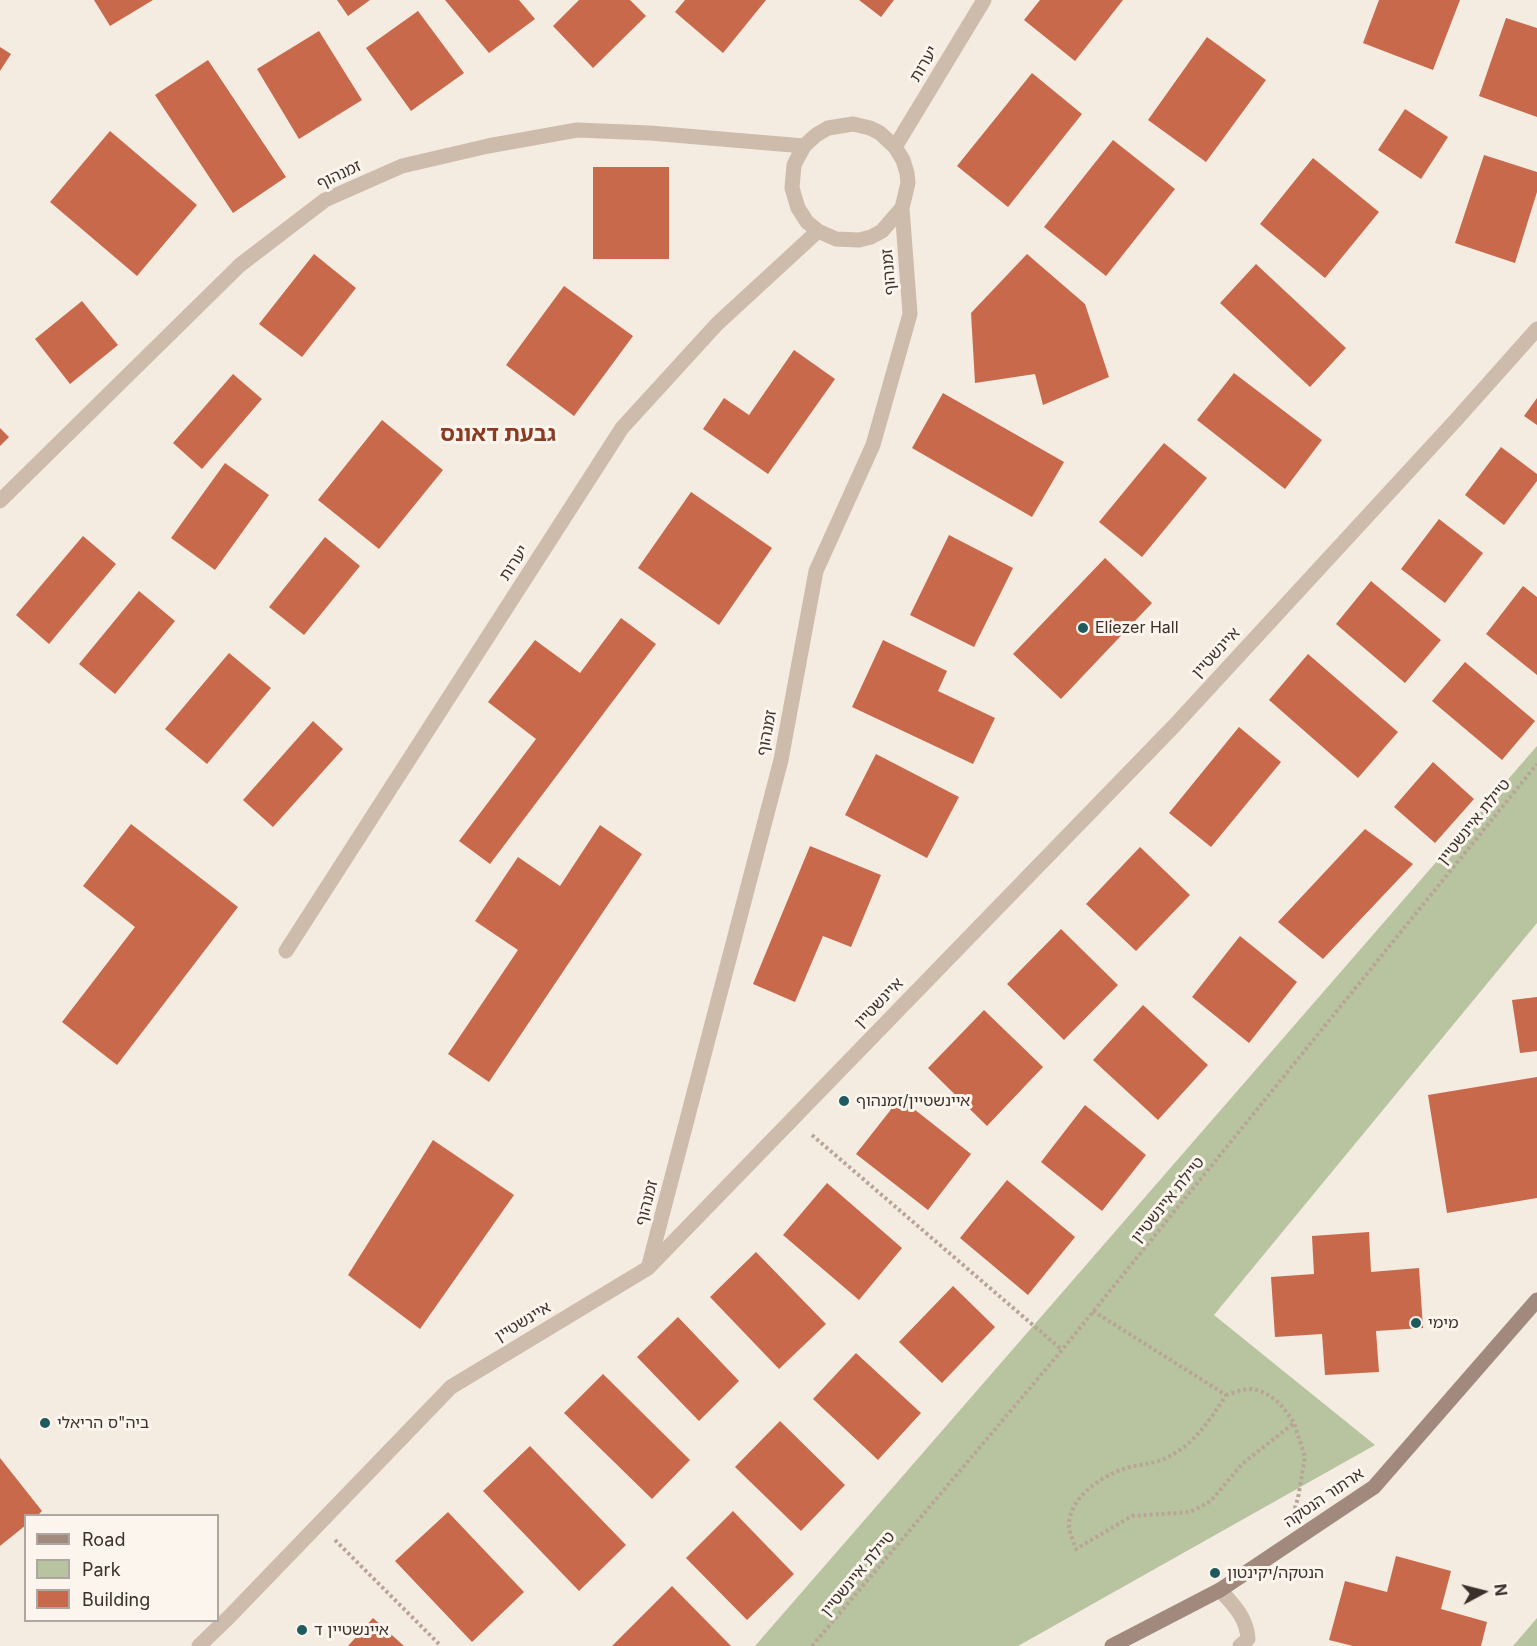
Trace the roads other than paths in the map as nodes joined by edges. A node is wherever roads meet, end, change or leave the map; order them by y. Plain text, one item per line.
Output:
1 (984, 0) edge
2 (804, 146) junction
3 (895, 147) junction
4 (902, 208) junction
5 (818, 231) junction
6 (1537, 329) edge
7 (0, 501) edge
8 (286, 951) dead end
9 (648, 1268) junction
10 (1537, 1300) edge
11 (1220, 1590) junction
12 (199, 1646) edge
13 (1112, 1646) edge
14 (1240, 1646) edge

1 - 3 street, יערות
2 - 3 street
2 - 5 street
2 - 7 street, זמנהוף
3 - 4 street
4 - 5 street
4 - 9 street, זמנהוף
5 - 8 street, יערות
6 - 9 street, איינשטיין
9 - 12 street, איינשטיין
10 - 11 street, ארתור הנטקה
11 - 13 street, ארתור הנטקה
11 - 14 street

